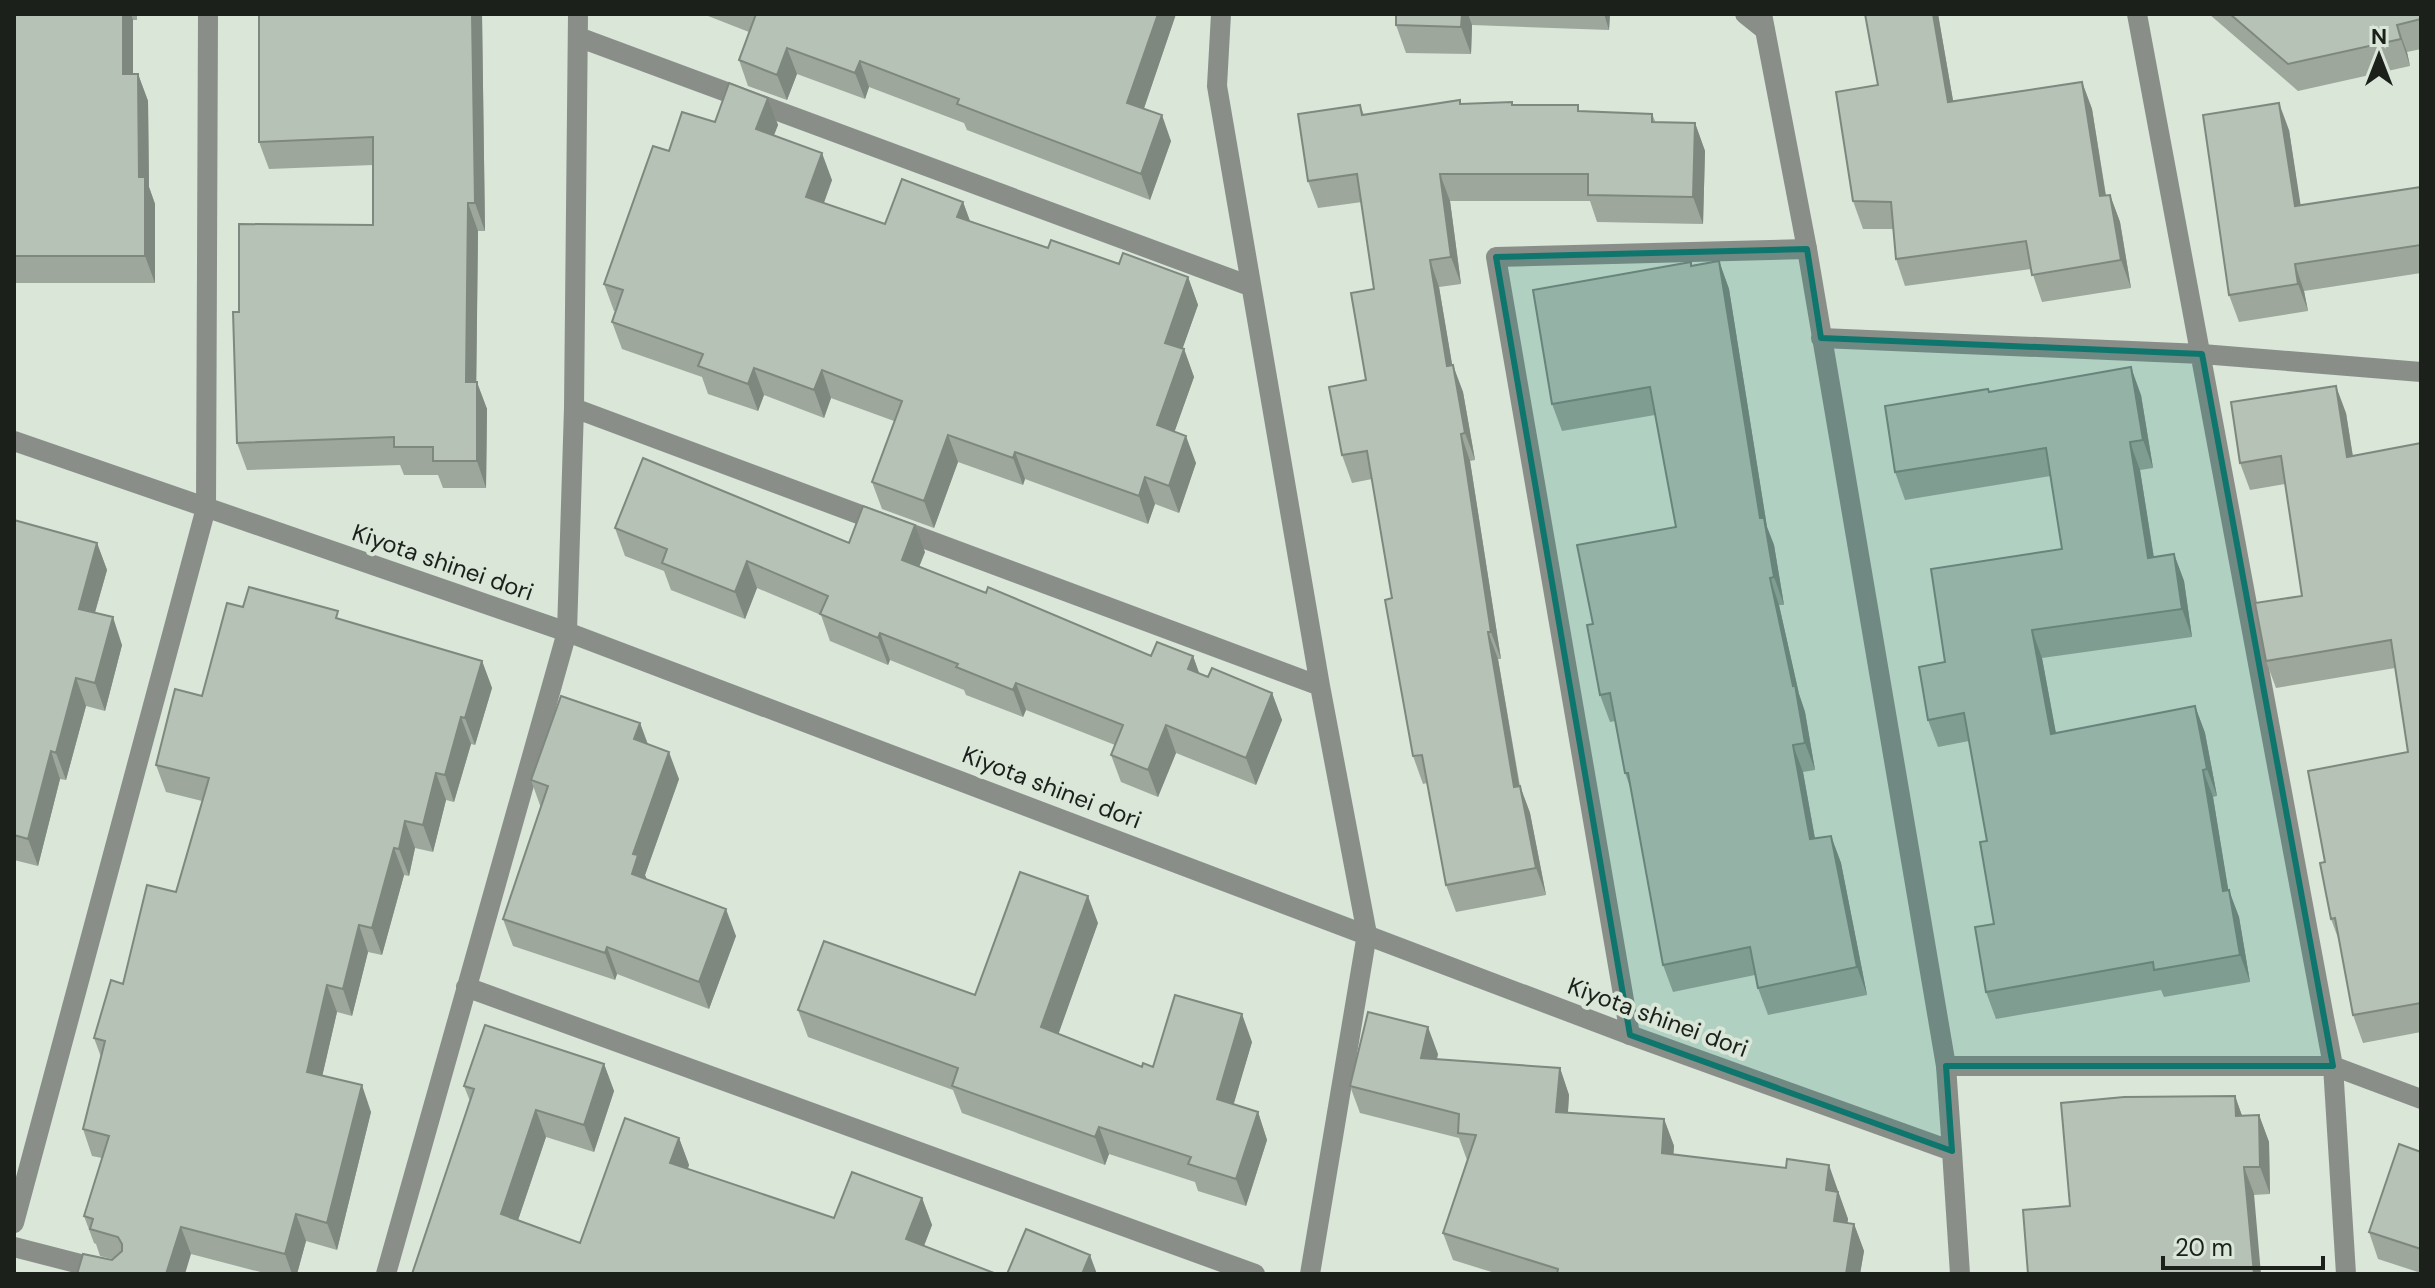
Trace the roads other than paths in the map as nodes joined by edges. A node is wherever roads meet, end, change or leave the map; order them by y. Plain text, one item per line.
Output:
1 (208, 14) edge
2 (578, 14) edge
3 (1221, 14) edge
4 (1745, 14) edge
5 (2137, 14) edge
6 (1763, 22) edge
7 (578, 37) junction
8 (1807, 249) junction
9 (1250, 286) junction
10 (1821, 338) junction
11 (2202, 354) junction
12 (2421, 372) edge
13 (574, 408) junction
14 (14, 441) edge
15 (206, 508) junction
16 (567, 632) junction
17 (1320, 686) junction
18 (1367, 934) junction
19 (466, 987) junction
20 (1630, 1035) junction
21 (1946, 1066) junction
22 (2333, 1066) junction
23 (2421, 1099) edge
24 (1952, 1151) junction
25 (14, 1223) edge
26 (14, 1247) edge
27 (119, 1274) edge
28 (386, 1274) edge
29 (1255, 1274) edge
30 (1310, 1274) edge
31 (1960, 1274) edge
32 (2346, 1274) edge

1 - 15 street
2 - 7 street
3 - 9 street
4 - 6 street
5 - 11 street
6 - 8 street
7 - 9 street
7 - 13 street
8 - 10 street
8 - 20 street
9 - 17 street
10 - 11 street
10 - 21 street
11 - 12 street
11 - 22 street
13 - 16 street
13 - 17 street
14 - 15 street, Kiyota shinei dori
15 - 16 street, Kiyota shinei dori
15 - 25 street
16 - 18 street, Kiyota shinei dori
16 - 19 street
17 - 18 street
18 - 20 street, Kiyota shinei dori
18 - 30 street
19 - 28 street
19 - 29 street
20 - 24 street, Kiyota shinei dori
21 - 22 street
21 - 24 street
22 - 23 street
22 - 32 street
24 - 31 street
26 - 27 street

